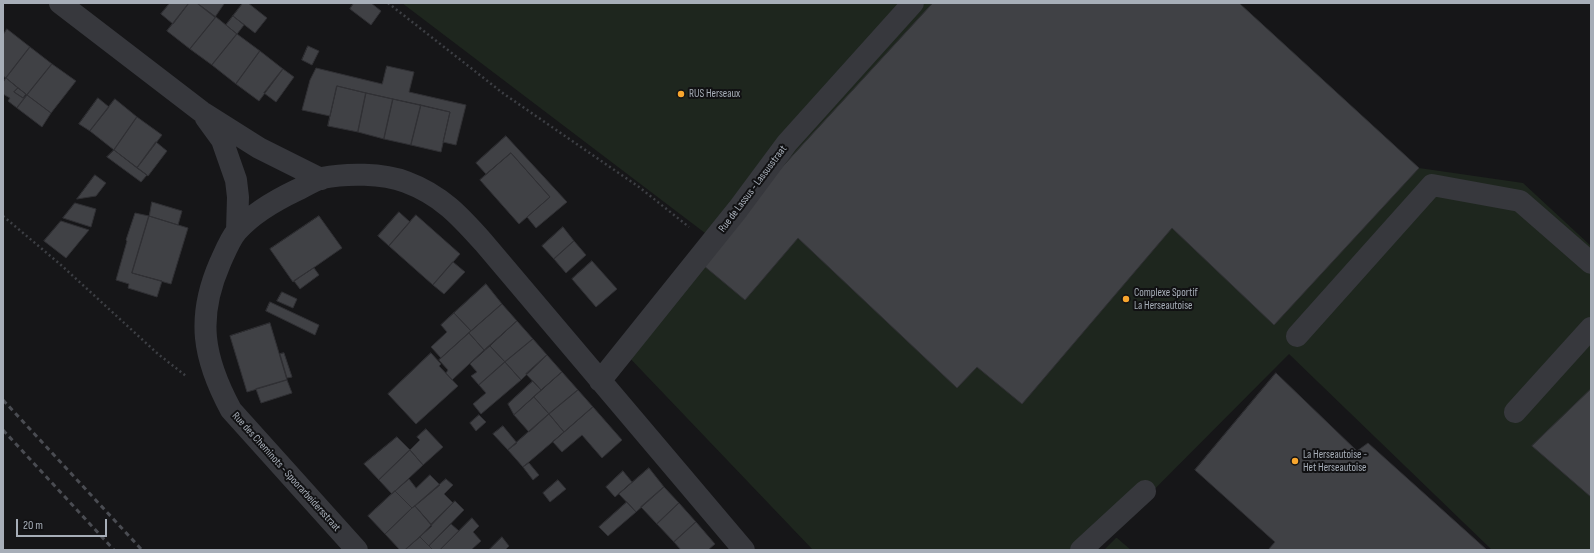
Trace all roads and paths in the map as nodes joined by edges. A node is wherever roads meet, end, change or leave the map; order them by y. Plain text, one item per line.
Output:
1 (60, 3) edge
2 (388, 3) edge
3 (913, 3) edge
4 (202, 112) junction
5 (321, 179) junction
6 (3, 216) edge
7 (237, 231) junction
8 (710, 244) junction
9 (1591, 263) edge
10 (1591, 328) edge
11 (1297, 336) dead end
12 (188, 378) dead end
13 (600, 381) junction
14 (1515, 412) dead end
15 (1145, 492) dead end
16 (357, 550) edge
17 (744, 550) edge
18 (1081, 550) edge

1 - 4 street
2 - 8 path
3 - 8 street, Rue de Lassus - Lassusstraat
4 - 5 street
4 - 7 street
5 - 7 street
5 - 13 street
6 - 12 path
7 - 16 street, Rue des Cheminots - Spoorarbeidersstraat
8 - 13 street, Rue de Lassus - Lassusstraat
9 - 11 street
10 - 14 street
13 - 17 street
15 - 18 street

